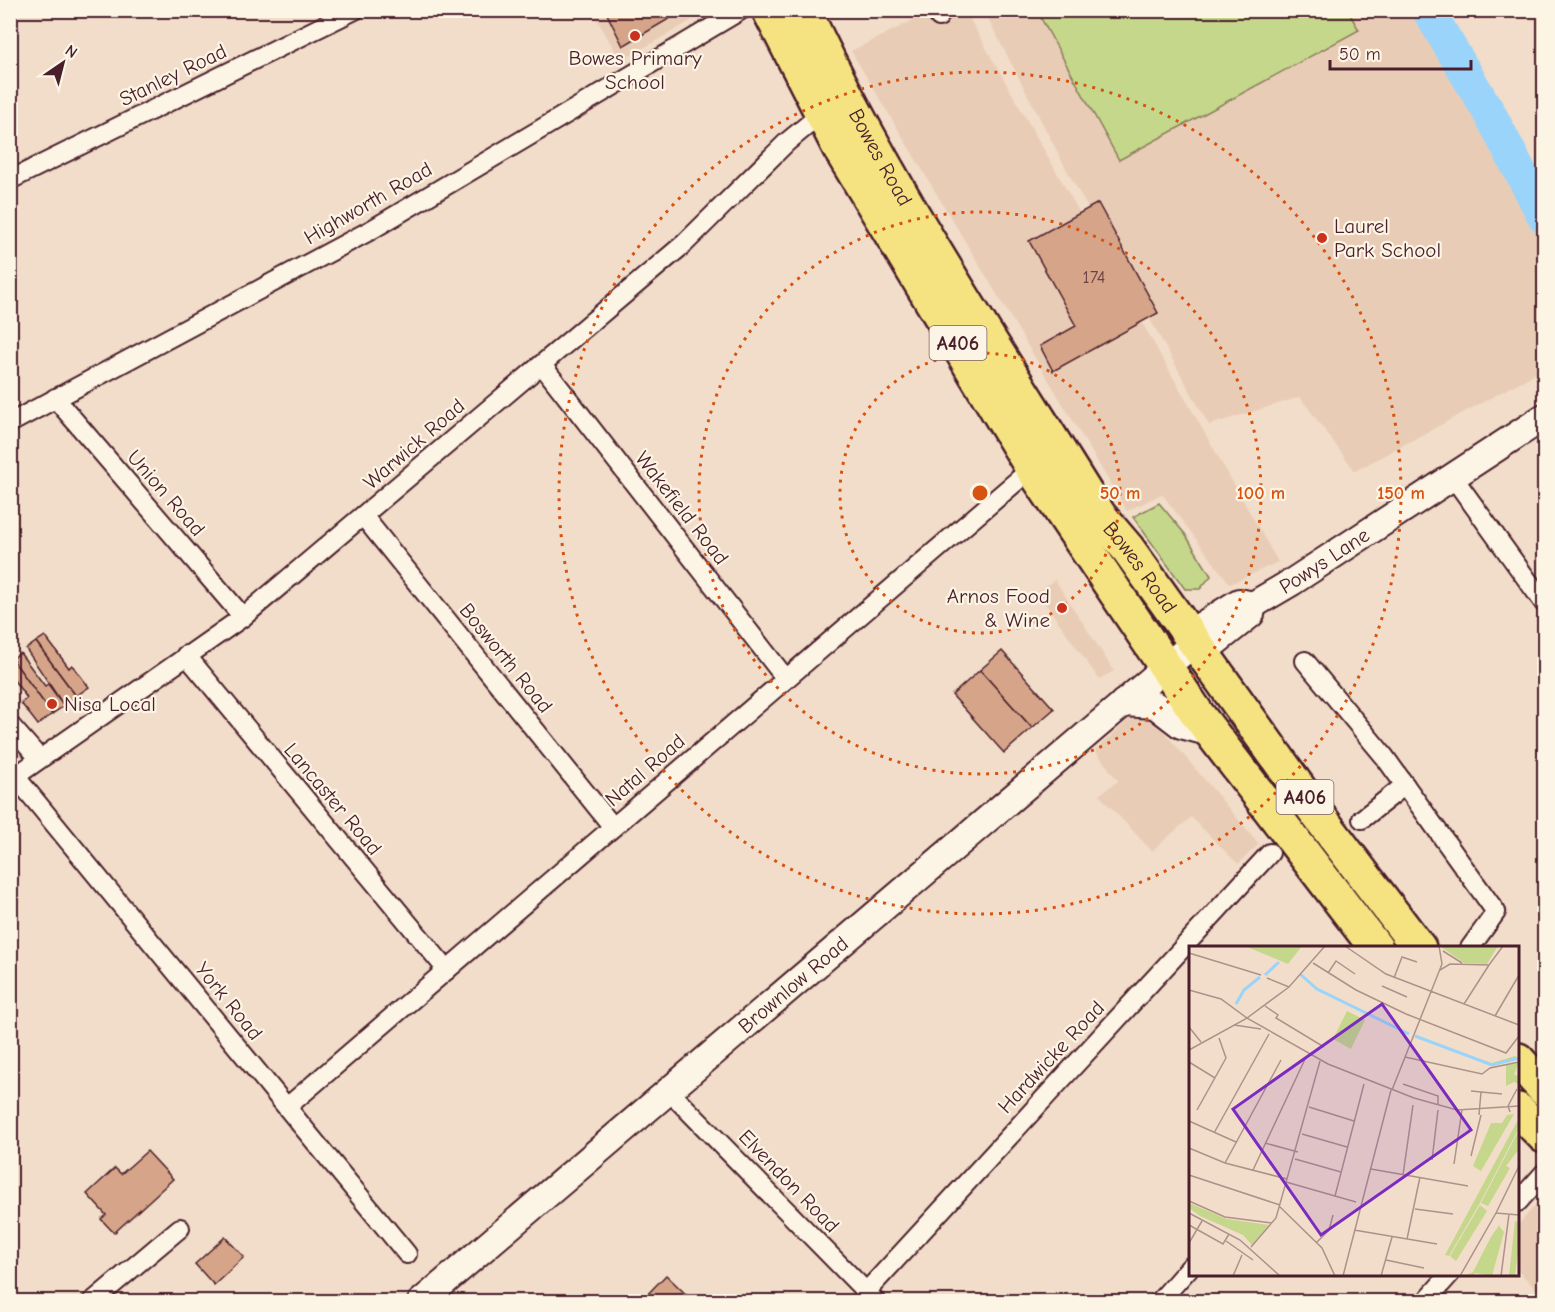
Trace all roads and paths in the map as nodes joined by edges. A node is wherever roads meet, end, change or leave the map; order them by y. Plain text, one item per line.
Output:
1 (356, 10) edge
2 (741, 10) edge
3 (769, 10) edge
4 (804, 10) edge
5 (834, 103) junction
6 (10, 180) edge
7 (542, 365) junction
8 (55, 398) junction
9 (1545, 417) edge
10 (10, 423) edge
11 (1032, 468) junction
12 (1453, 477) junction
13 (1099, 515) junction
14 (364, 517) junction
15 (1545, 603) edge
16 (243, 616) junction
17 (1194, 643) junction
18 (186, 655) junction
19 (1305, 661) dead end
20 (1165, 666) junction
21 (786, 679) junction
22 (1123, 703) junction
23 (10, 725) edge
24 (1211, 733) junction
25 (39, 758) junction
26 (13, 778) edge
27 (1405, 785) junction
28 (1362, 819) dead end
29 (613, 827) junction
30 (1279, 844) junction
31 (1374, 946) edge
32 (1417, 946) edge
33 (1471, 946) edge
34 (447, 970) junction
35 (1519, 1061) edge
36 (1545, 1089) edge
37 (670, 1092) junction
38 (287, 1107) junction
39 (1519, 1111) edge
40 (1545, 1136) edge
41 (1545, 1173) edge
42 (1519, 1201) edge
43 (180, 1228) dead end
44 (407, 1254) dead end
45 (1189, 1269) edge
46 (1449, 1276) edge
47 (871, 1297) edge
48 (92, 1302) edge
49 (420, 1302) edge
50 (1159, 1302) edge
51 (1425, 1302) edge

1 - 6 street, Stanley Road
2 - 8 street, Highworth Road
3 - 5 highway, Bowes Road / A406
4 - 5 highway, Bowes Road / A406
5 - 7 street, Warwick Road
5 - 11 highway, Bowes Road / A406
5 - 13 highway, Bowes Road / A406
7 - 14 street, Warwick Road
7 - 21 street, Wakefield Road
8 - 10 street, Highworth Road
8 - 16 street, Union Road
9 - 12 main road, Powys Lane
11 - 20 highway, Bowes Road / A406
11 - 21 street, Natal Road
12 - 15 street
12 - 17 main road, Powys Lane
13 - 17 highway, Bowes Road / A406
13 - 20 main road, A406
14 - 16 street, Warwick Road
14 - 29 street, Bosworth Road
16 - 18 street, Warwick Road
17 - 20 main road, Powys Lane
17 - 32 highway, Bowes Road / A406
18 - 25 street, Warwick Road
18 - 34 street, Lancaster Road
19 - 27 street
20 - 22 main road, Brownlow Road
20 - 24 highway, A406
21 - 29 street, Natal Road
22 - 24 main road
22 - 37 main road, Brownlow Road
23 - 25 street
24 - 30 highway, A406
25 - 26 street, Warwick Road
26 - 38 street, York Road
27 - 28 street
27 - 33 street
29 - 34 street, Natal Road
30 - 31 highway, A406
30 - 47 street, Hardwicke Road
34 - 38 street, Natal Road
35 - 36 highway
37 - 47 street, Elvendon Road
37 - 49 main road, Brownlow Road
38 - 44 street, York Road
39 - 40 highway
41 - 42 street
43 - 48 street
45 - 50 street
46 - 51 street

